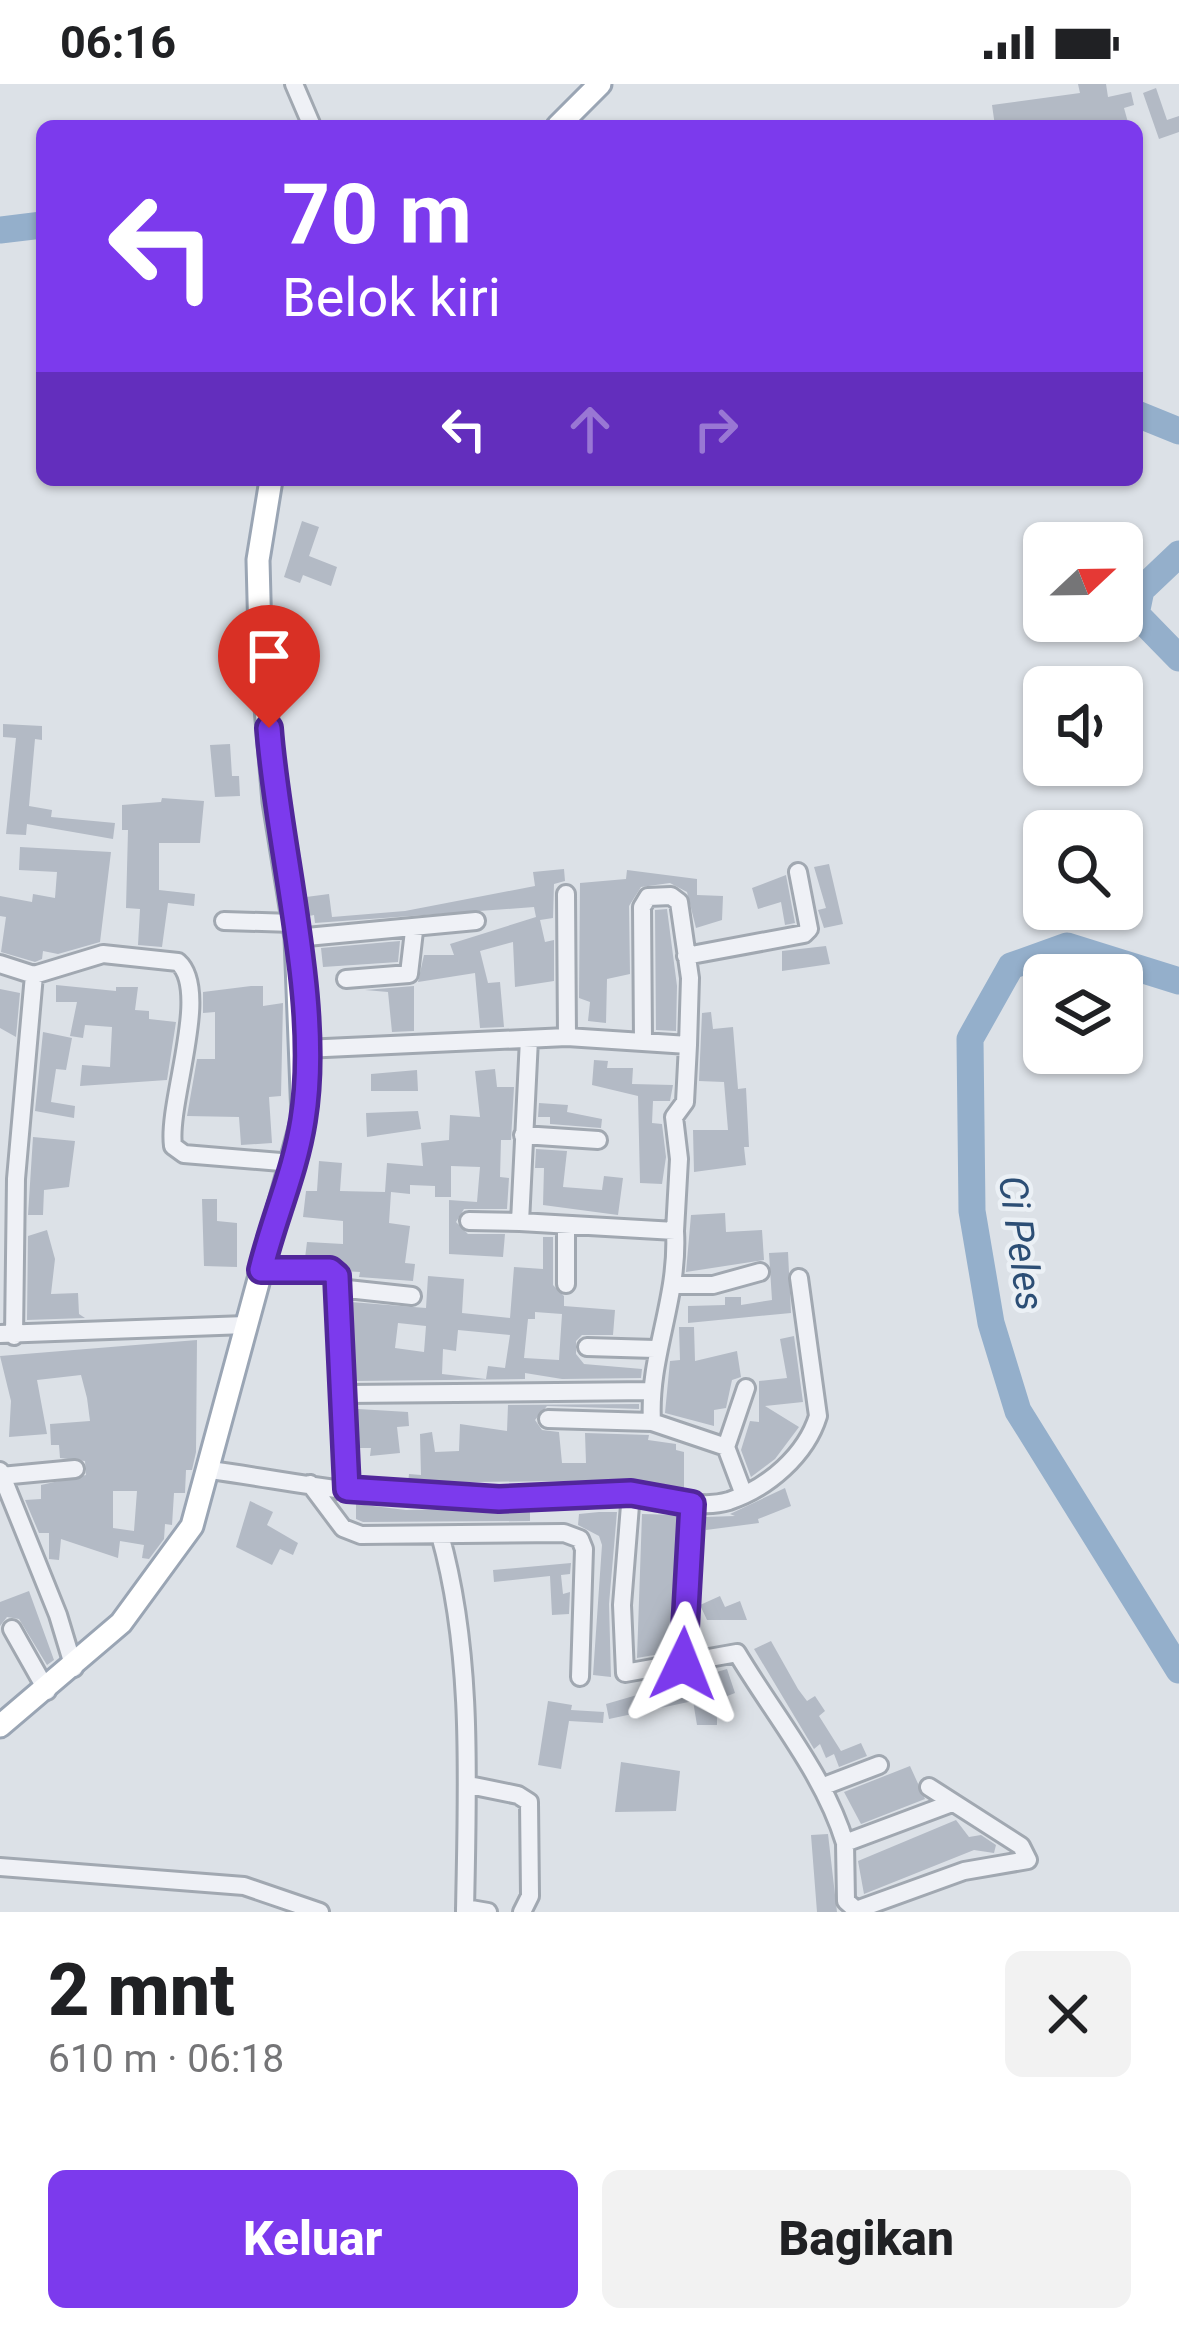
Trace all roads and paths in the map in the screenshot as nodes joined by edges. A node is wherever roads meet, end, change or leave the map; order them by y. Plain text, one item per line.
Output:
1 (294, 84) edge
2 (600, 84) edge
3 (309, 120) edge
4 (564, 120) edge
5 (271, 486) edge
6 (798, 872) dead end
7 (566, 894) dead end
8 (224, 921) dead end
9 (476, 921) dead end
10 (295, 930) junction
11 (414, 931) junction
12 (686, 956) junction
13 (0, 964) edge
14 (34, 975) junction
15 (346, 979) dead end
16 (567, 1037) junction
17 (529, 1039) junction
18 (643, 1040) junction
19 (688, 1045) junction
20 (304, 1049) junction
21 (523, 1135) junction
22 (598, 1140) dead end
23 (293, 1162) junction
24 (469, 1221) dead end
25 (520, 1222) junction
26 (566, 1225) junction
27 (675, 1232) junction
28 (261, 1270) junction
29 (760, 1273) dead end
30 (799, 1278) dead end
31 (566, 1284) dead end
32 (674, 1286) junction
33 (338, 1288) junction
34 (412, 1296) dead end
35 (246, 1325) junction
36 (7, 1335) edge
37 (587, 1347) dead end
38 (656, 1349) junction
39 (746, 1388) dead end
40 (652, 1391) junction
41 (345, 1394) junction
42 (548, 1419) dead end
43 (652, 1422) junction
44 (726, 1447) junction
45 (75, 1469) dead end
46 (210, 1470) junction
47 (1, 1474) edge
48 (310, 1484) junction
49 (347, 1489) junction
50 (631, 1493) junction
51 (743, 1495) junction
52 (692, 1504) junction
53 (440, 1535) junction
54 (12, 1629) dead end
55 (683, 1664) junction
56 (74, 1668) junction
57 (580, 1678) dead end
58 (47, 1690) junction
59 (0, 1726) edge
60 (879, 1765) dead end
61 (469, 1785) junction
62 (824, 1786) junction
63 (928, 1787) dead end
64 (952, 1803) junction
65 (845, 1844) junction
66 (0, 1867) edge
67 (465, 1910) edge
68 (320, 1912) edge
69 (488, 1912) edge
70 (522, 1912) edge

1 - 3 street
2 - 4 main road
5 - 10 main road
6 - 12 street
7 - 16 street
8 - 10 street
9 - 11 street
10 - 11 street
10 - 20 main road
11 - 15 street
12 - 18 street
12 - 19 street
13 - 14 street
14 - 23 street
14 - 36 street
16 - 17 street
16 - 18 street
17 - 20 street
17 - 21 street
18 - 19 street
19 - 27 street
20 - 23 main road
21 - 22 street
21 - 25 street
23 - 28 main road
24 - 25 street
25 - 26 street
26 - 27 street
26 - 31 street
27 - 32 street
28 - 33 street
28 - 35 main road
29 - 32 street
30 - 51 street
32 - 38 street
33 - 34 street
33 - 41 street
35 - 36 street
35 - 46 main road
37 - 38 street
38 - 40 street
39 - 44 street
40 - 41 street
40 - 43 street
41 - 49 street
42 - 43 street
43 - 44 street
44 - 51 street
45 - 47 street
46 - 48 street
46 - 56 main road
47 - 56 street
48 - 49 street
48 - 53 street
49 - 50 street
50 - 52 street
50 - 55 street
51 - 52 street
52 - 55 street
53 - 57 street
53 - 61 street
54 - 58 street
55 - 62 street
56 - 58 main road
58 - 59 main road
60 - 62 street
61 - 67 street
61 - 70 street
62 - 65 street
63 - 64 street
64 - 65 street
64 - 65 street
66 - 68 street
67 - 69 street

